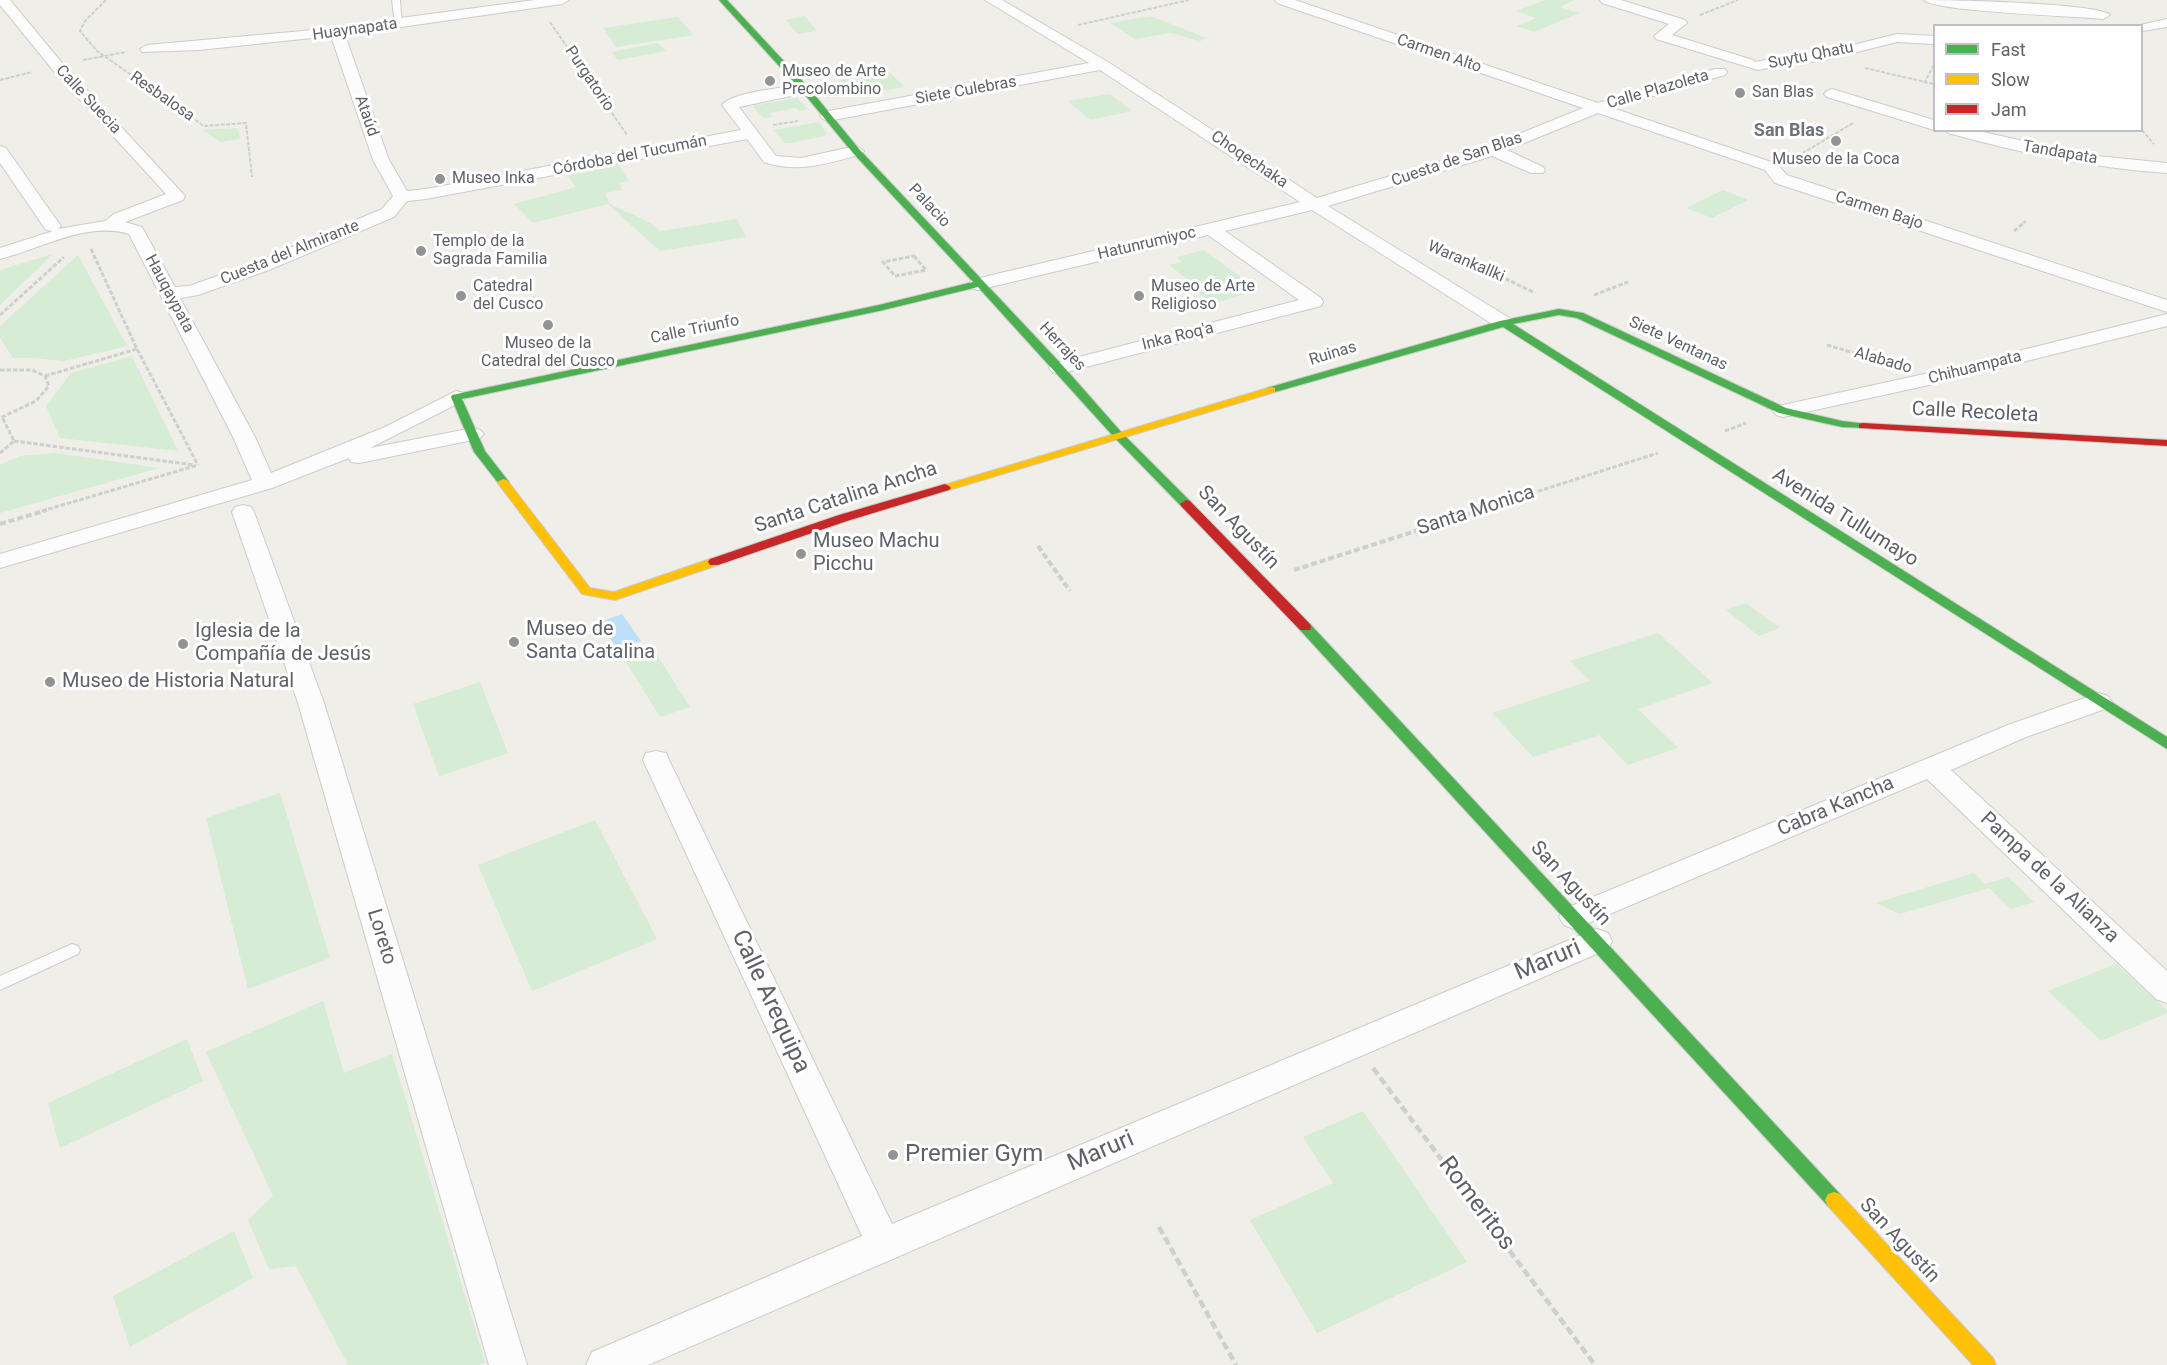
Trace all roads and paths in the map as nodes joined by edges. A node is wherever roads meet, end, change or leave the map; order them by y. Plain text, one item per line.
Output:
1 (3, 0) edge
2 (106, 0) edge
3 (396, 0) edge
4 (562, 0) edge
5 (723, 0) edge
6 (992, 0) edge
7 (1189, 0) edge
8 (1282, 0) edge
9 (1607, 0) edge
10 (1738, 0) edge
11 (1931, 0) edge
12 (538, 4) junction
13 (2103, 15) dead end
14 (1680, 23) junction
15 (2167, 23) edge
16 (399, 24) junction
17 (2143, 27) edge
18 (1046, 32) junction
19 (337, 33) junction
20 (1933, 40) edge
21 (147, 49) dead end
22 (1821, 57) junction
23 (1103, 65) junction
24 (1933, 67) edge
25 (1720, 72) dead end
26 (1924, 83) junction
27 (1933, 84) edge
28 (805, 89) junction
29 (1832, 94) dead end
30 (1597, 108) junction
31 (828, 116) junction
32 (1856, 122) dead end
33 (1933, 124) edge
34 (770, 125) dead end
35 (1962, 132) edge
36 (751, 134) junction
37 (1493, 150) junction
38 (0, 151) edge
39 (856, 151) junction
40 (640, 154) junction
41 (1797, 157) dead end
42 (2167, 168) edge
43 (1537, 170) dead end
44 (252, 177) dead end
45 (402, 196) junction
46 (1315, 204) junction
47 (110, 225) junction
48 (52, 226) dead end
49 (1211, 229) junction
50 (1428, 245) dead end
51 (90, 246) dead end
52 (0, 254) edge
53 (66, 255) dead end
54 (916, 272) joint
55 (978, 284) junction
56 (169, 293) junction
57 (1539, 295) dead end
58 (2167, 306) edge
59 (1558, 312) joint
60 (0, 315) edge
61 (2167, 320) edge
62 (1504, 323) junction
63 (1827, 345) dead end
64 (137, 349) junction
65 (1059, 368) junction
66 (0, 370) edge
67 (45, 376) junction
68 (1938, 377) junction
69 (456, 397) junction
70 (1783, 411) junction
71 (1, 418) edge
72 (473, 434) junction
73 (1118, 435) junction
74 (14, 441) junction
75 (1690, 442) junction
76 (2167, 443) edge
77 (0, 453) edge
78 (198, 465) junction
79 (309, 467) junction
80 (264, 483) junction
81 (243, 512) dead end
82 (0, 524) edge
83 (1038, 546) dead end
84 (0, 561) edge
85 (1262, 580) junction
86 (1070, 591) dead end
87 (2099, 702) junction
88 (2167, 744) edge
89 (656, 760) dead end
90 (1931, 767) junction
91 (1574, 917) junction
92 (1597, 941) junction
93 (72, 950) dead end
94 (0, 983) edge
95 (2167, 990) edge
96 (1354, 1044) junction
97 (1159, 1227) dead end
98 (884, 1244) junction
99 (508, 1365) edge
100 (605, 1365) edge
101 (1236, 1365) edge
102 (1595, 1365) edge
103 (1986, 1365) edge

1 - 47 street, Calle Suecia
2 - 44 path, Resbalosa
3 - 16 lane
4 - 12 street, Huaynapata
5 - 28 street
6 - 18 street, Choqechaka
7 - 18 path
8 - 30 street, Carmen Alto
9 - 14 street
10 - 14 path
11 - 13 street
12 - 16 street, Huaynapata
12 - 40 path, Purgatorio
14 - 22 street, Suytu Qhatu
15 - 17 street
16 - 19 street, Huaynapata
18 - 23 street, Choqechaka
19 - 21 street, Huaynapata
19 - 45 street, Ataúd
20 - 22 street, Suytu Qhatu
22 - 26 path
23 - 31 street, Siete Culebras
23 - 46 street, Choqechaka
24 - 26 path
25 - 30 street, Calle Plazoleta
26 - 27 path
28 - 31 street, Palacio
28 - 36 street
29 - 33 street
30 - 37 street, Cuesta de San Blas
30 - 58 street, Carmen Bajo
31 - 34 path
31 - 39 street, Palacio
32 - 41 path
35 - 42 street, Tandapata
36 - 39 street
36 - 40 street, Córdoba del Tucumán
37 - 43 street
37 - 46 street, Cuesta de San Blas
38 - 48 street
39 - 55 street, Palacio
40 - 45 street, Córdoba del Tucumán
45 - 56 street, Cuesta del Almirante
46 - 49 street, Hatunrumiyoc
46 - 62 street, Choqechaka
47 - 52 street, Hauqaypata
47 - 56 street, Hauqaypata
49 - 55 street, Hatunrumiyoc
49 - 65 street, Inka Roq'a
50 - 57 path, Warankallki
51 - 64 path
53 - 60 path
54 - 54 path
55 - 65 street, Herrajes
55 - 69 street, Calle Triunfo
56 - 80 street, Hauqaypata
59 - 62 street, Ruinas
59 - 70 street, Siete Ventanas
61 - 68 street, Chihuampata
62 - 73 street, Ruinas
62 - 75 street, Avenida Tullumayo
63 - 68 path, Alabado
64 - 67 path
64 - 78 path
65 - 73 street, Herrajes
66 - 67 path
67 - 71 path
68 - 70 street, Chihuampata
69 - 72 street
69 - 79 street
70 - 75 path, Santa Monica
70 - 76 street, Calle Recoleta
71 - 74 path
72 - 73 street, Santa Catalina Ancha
72 - 79 street
73 - 85 street, San Agustín
74 - 77 path
74 - 78 path
75 - 85 path, Santa Monica
75 - 87 street, Avenida Tullumayo
78 - 82 path
79 - 80 street
80 - 84 street
81 - 99 street, Loreto
83 - 86 path
85 - 91 street, San Agustín
87 - 88 street, Avenida Tullumayo
87 - 90 street, Cabra Kancha
89 - 98 street, Calle Arequipa
90 - 91 street, Cabra Kancha
90 - 95 street, Pampa de la Alianza
91 - 92 street, San Agustín
92 - 96 street, Maruri
92 - 103 street, San Agustín
93 - 94 lane
96 - 98 street, Maruri
96 - 102 path, Romeritos
97 - 101 path
98 - 100 street, Maruri

